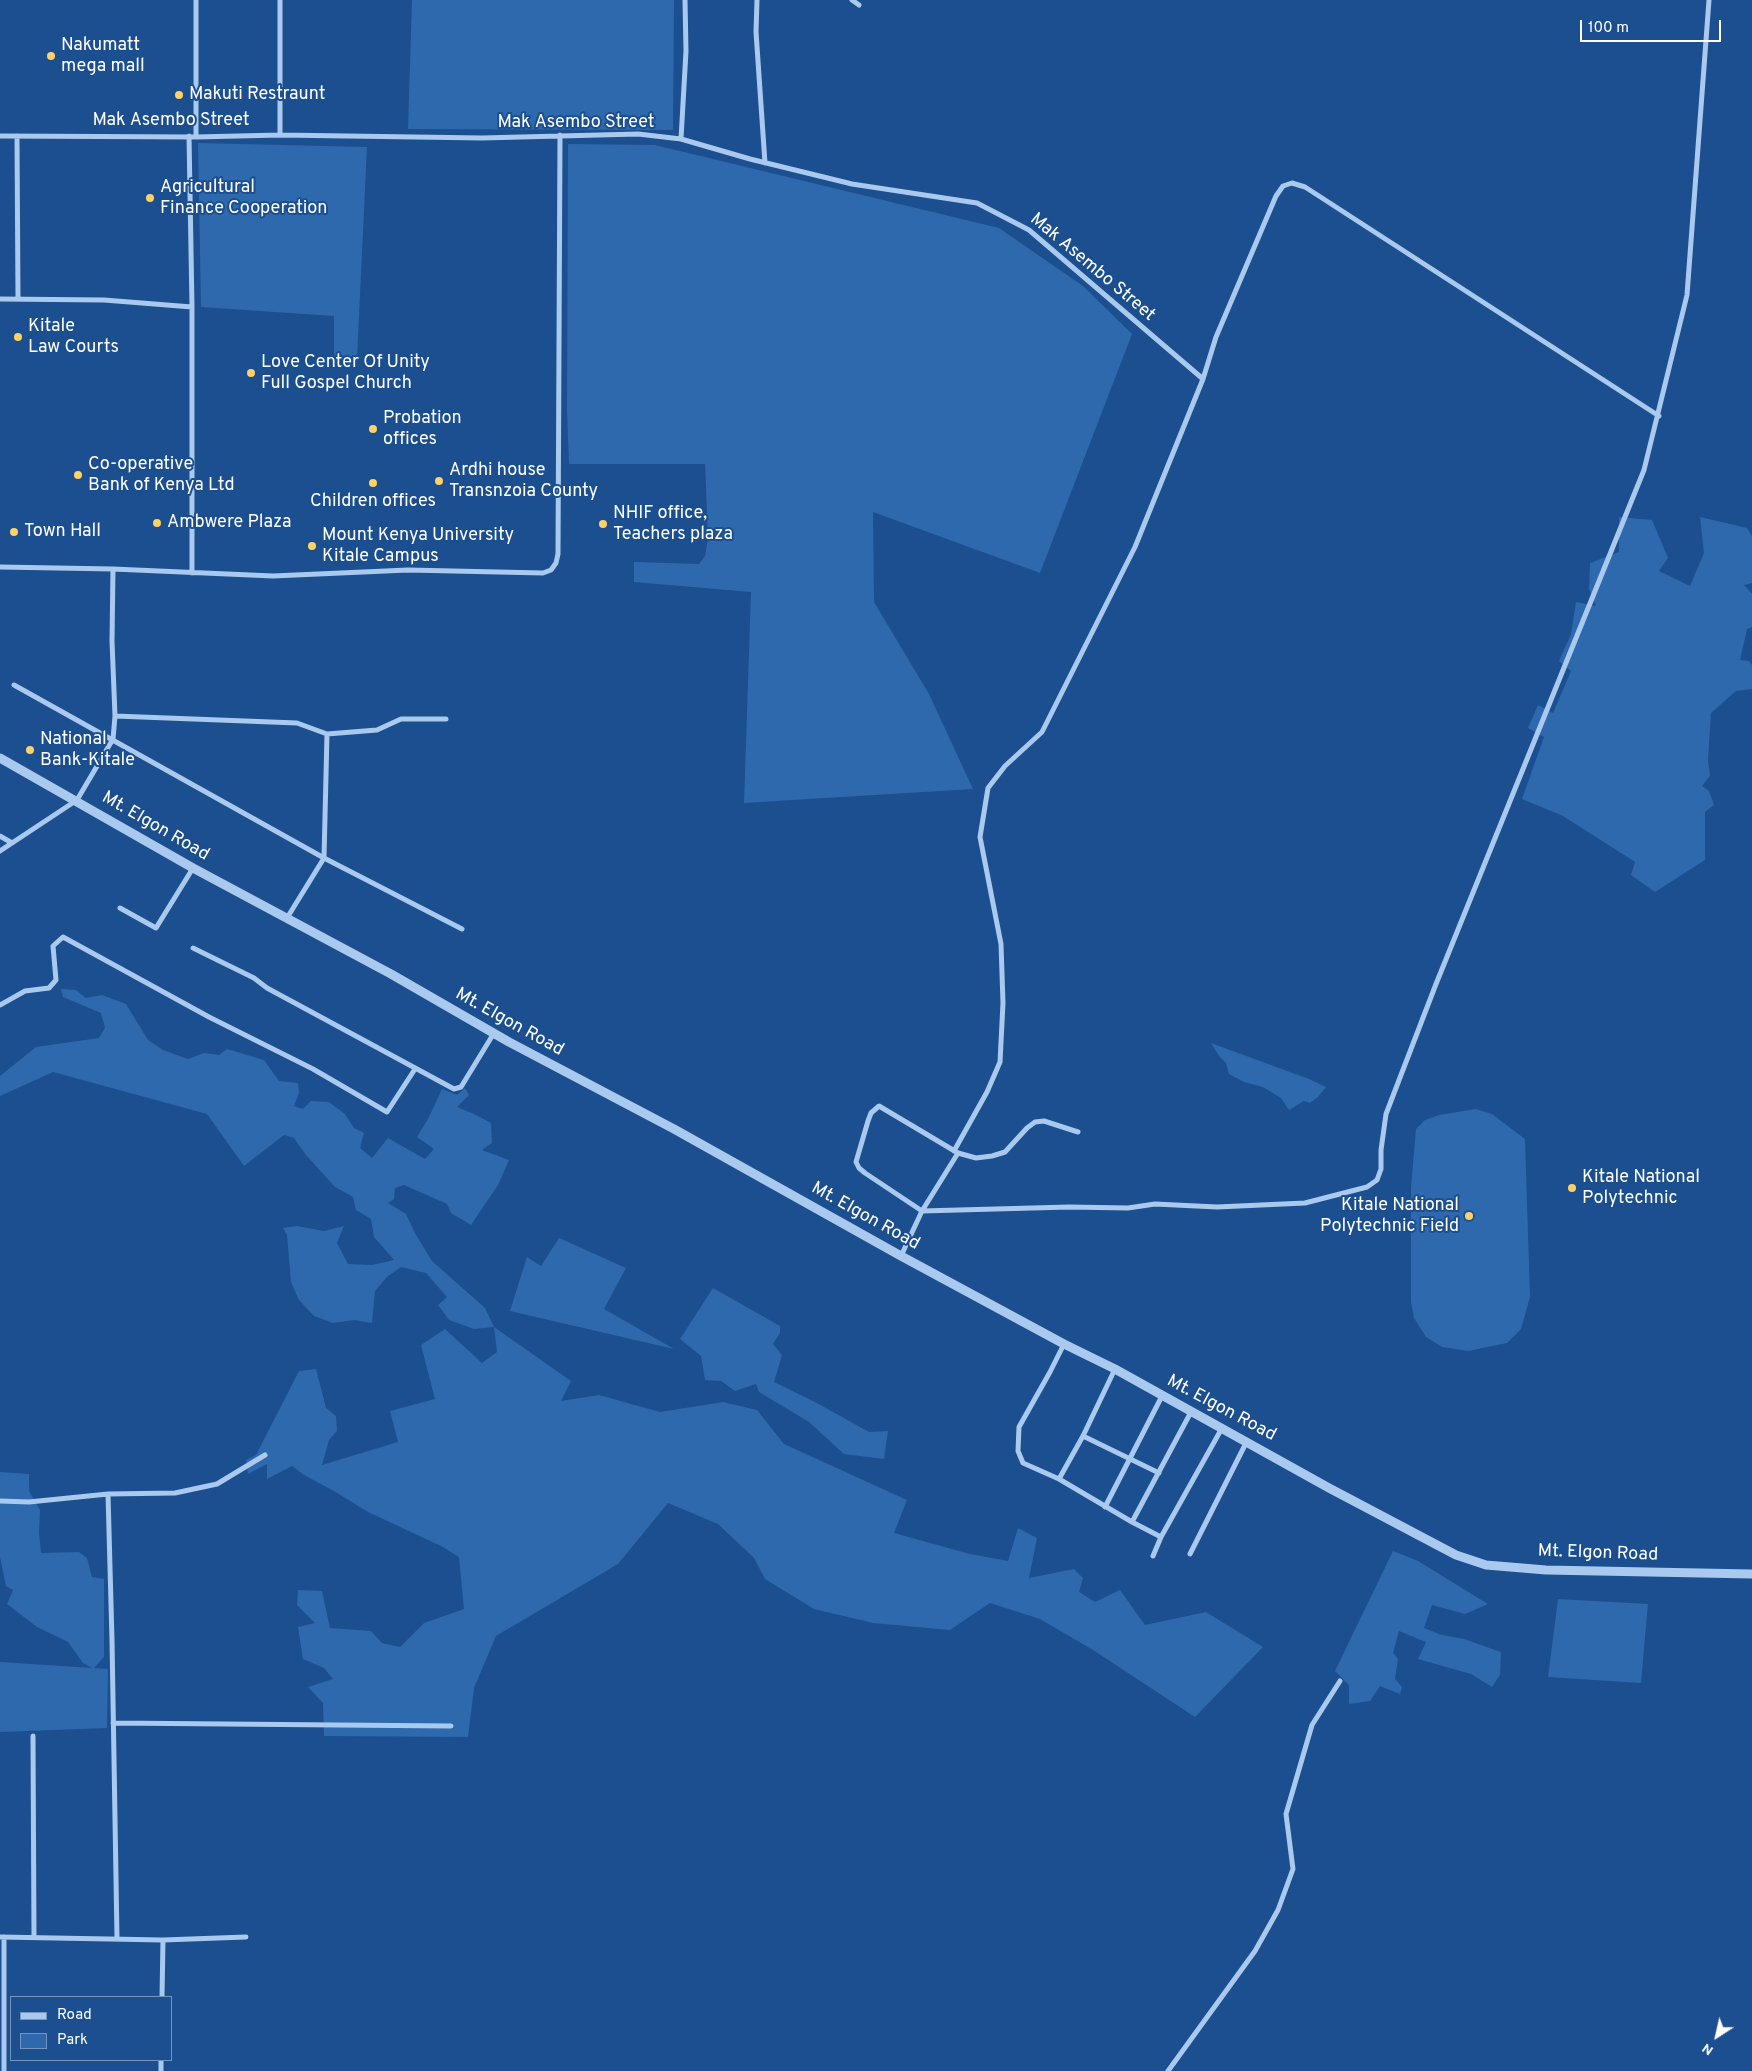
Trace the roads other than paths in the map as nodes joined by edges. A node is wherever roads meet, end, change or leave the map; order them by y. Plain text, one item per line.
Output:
1 (196, 0) edge
2 (280, 0) edge
3 (685, 0) edge
4 (757, 0) edge
5 (852, 0) edge
6 (1708, 0) edge
7 (859, 5) dead end
8 (280, 134) junction
9 (560, 135) junction
10 (0, 136) edge
11 (17, 136) junction
12 (188, 136) junction
13 (196, 137) junction
14 (681, 138) junction
15 (765, 163) junction
16 (0, 299) edge
17 (18, 299) junction
18 (192, 307) junction
19 (1203, 379) junction
20 (1659, 416) junction
21 (0, 567) edge
22 (113, 569) junction
23 (192, 573) junction
24 (14, 685) dead end
25 (114, 716) junction
26 (446, 719) dead end
27 (328, 734) junction
28 (113, 739) junction
29 (0, 758) edge
30 (77, 800) junction
31 (0, 836) edge
32 (12, 843) junction
33 (0, 851) edge
34 (324, 858) junction
35 (193, 868) junction
36 (120, 908) dead end
37 (287, 918) junction
38 (462, 929) dead end
39 (193, 948) dead end
40 (0, 1005) edge
41 (494, 1033) junction
42 (415, 1069) junction
43 (1078, 1132) dead end
44 (956, 1152) junction
45 (922, 1211) junction
46 (901, 1256) junction
47 (1064, 1344) junction
48 (1114, 1369) junction
49 (1162, 1396) junction
50 (1191, 1412) junction
51 (1222, 1427) junction
52 (1083, 1436) junction
53 (1247, 1441) junction
54 (265, 1455) dead end
55 (1130, 1459) junction
56 (1159, 1472) junction
57 (1059, 1479) junction
58 (108, 1494) junction
59 (0, 1501) edge
60 (1105, 1507) junction
61 (1132, 1522) junction
62 (1161, 1537) junction
63 (1190, 1554) dead end
64 (1153, 1556) dead end
65 (1752, 1574) edge
66 (1340, 1681) dead end
67 (113, 1723) junction
68 (451, 1726) dead end
69 (33, 1736) dead end
70 (246, 1936) dead end
71 (34, 1937) junction
72 (2, 1938) edge
73 (117, 1938) junction
74 (163, 1940) junction
75 (162, 1996) edge
76 (4, 2071) edge
77 (1168, 2071) edge

1 - 13 street
2 - 8 street
3 - 14 street
4 - 15 street
5 - 7 street
6 - 20 street
8 - 9 street, Mak Asembo Street
8 - 13 street, Mak Asembo Street
9 - 14 street, Mak Asembo Street
9 - 23 street
10 - 11 street, Mak Asembo Street
11 - 12 street, Mak Asembo Street
11 - 17 street
12 - 13 street, Mak Asembo Street
12 - 18 street
14 - 15 street, Mak Asembo Street
15 - 19 street, Mak Asembo Street
16 - 17 street
17 - 18 street
18 - 23 street
19 - 20 street
19 - 44 street
20 - 45 street
21 - 22 street
22 - 23 street
22 - 25 street
24 - 28 street
25 - 27 street
25 - 28 street
26 - 27 street
27 - 34 street
28 - 30 street
28 - 34 street
29 - 30 street, Mt. Elgon Road
30 - 32 street
30 - 35 street, Mt. Elgon Road
31 - 32 street
32 - 33 street
34 - 37 street
34 - 38 street
35 - 36 street
35 - 37 street, Mt. Elgon Road
37 - 41 street, Mt. Elgon Road
39 - 42 street
40 - 42 street
41 - 42 street
41 - 46 street, Mt. Elgon Road
43 - 44 street
44 - 45 street
44 - 45 street
45 - 46 street
46 - 47 street, Mt. Elgon Road
47 - 48 street, Mt. Elgon Road
47 - 57 street
48 - 49 street, Mt. Elgon Road
48 - 52 street
49 - 50 street, Mt. Elgon Road
49 - 55 street
50 - 51 street, Mt. Elgon Road
50 - 56 street
51 - 53 street, Mt. Elgon Road
51 - 62 street
52 - 55 street
52 - 57 street
53 - 63 street
53 - 65 street, Mt. Elgon Road
54 - 58 street
55 - 56 street
55 - 60 street
56 - 61 street
57 - 60 street
58 - 59 street
58 - 67 street
60 - 61 street
61 - 62 street
62 - 64 street
66 - 77 street
67 - 68 street
67 - 73 street
69 - 71 street
70 - 74 street
71 - 72 street
71 - 73 street
72 - 76 street
73 - 74 street
74 - 75 street

